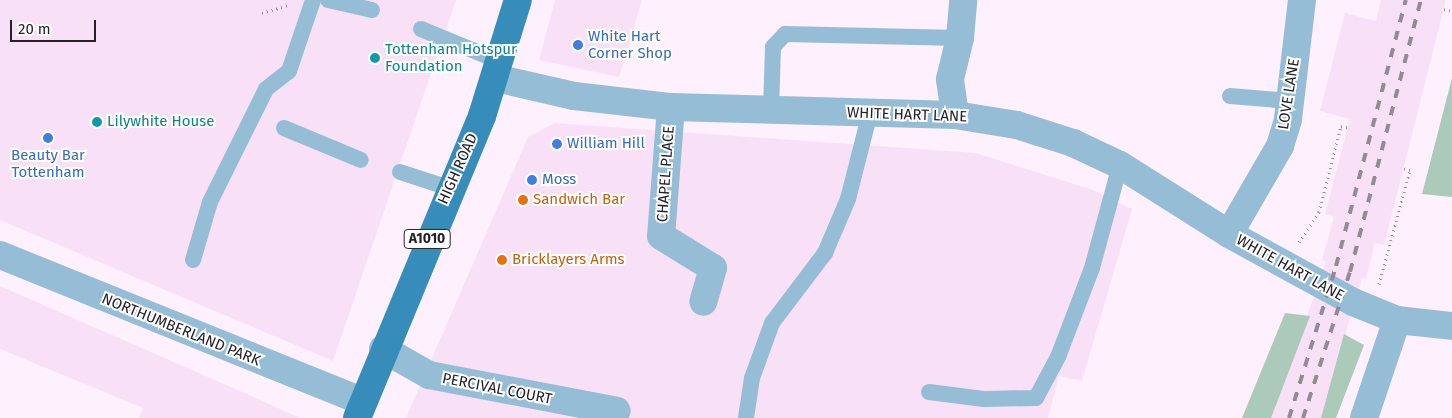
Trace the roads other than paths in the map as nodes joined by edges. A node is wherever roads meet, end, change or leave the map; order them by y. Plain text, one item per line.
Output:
1 (313, 0) edge
2 (328, 0) edge
3 (518, 0) edge
4 (963, 0) edge
5 (1302, 0) edge
6 (372, 10) dead end
7 (421, 29) dead end
8 (960, 38) junction
9 (498, 70) junction
10 (1230, 96) dead end
11 (1290, 101) junction
12 (671, 107) junction
13 (771, 111) junction
14 (870, 113) junction
15 (955, 115) junction
16 (284, 128) dead end
17 (361, 160) dead end
18 (1120, 165) junction
19 (400, 172) dead end
20 (450, 188) junction
21 (1229, 234) junction
22 (0, 255) edge
23 (193, 260) dead end
24 (703, 302) dead end
25 (1397, 320) junction
26 (1452, 326) edge
27 (383, 349) junction
28 (929, 392) dead end
29 (360, 410) edge
30 (617, 411) dead end
31 (746, 418) edge
32 (1364, 418) edge

1 - 23 lane
2 - 6 lane
3 - 9 main road, HIGH ROAD / A1010
4 - 8 street
5 - 11 street, LOVE LANE
7 - 9 lane
8 - 13 lane
8 - 15 street
9 - 12 street, WHITE HART LANE
9 - 20 main road, HIGH ROAD / A1010
10 - 11 lane
11 - 21 street, LOVE LANE
12 - 13 street, WHITE HART LANE
12 - 24 street, CHAPEL PLACE
13 - 14 street, WHITE HART LANE
14 - 15 street, WHITE HART LANE
14 - 31 lane
15 - 18 street, WHITE HART LANE
16 - 17 lane
18 - 21 street, WHITE HART LANE
18 - 28 lane
19 - 20 lane
20 - 27 main road, HIGH ROAD / A1010
21 - 25 street, WHITE HART LANE
22 - 29 street, NORTHUMBERLAND PARK
25 - 26 street, WHITE HART LANE
25 - 32 street
27 - 29 main road, HIGH ROAD / A1010
27 - 30 street, PERCIVAL COURT

